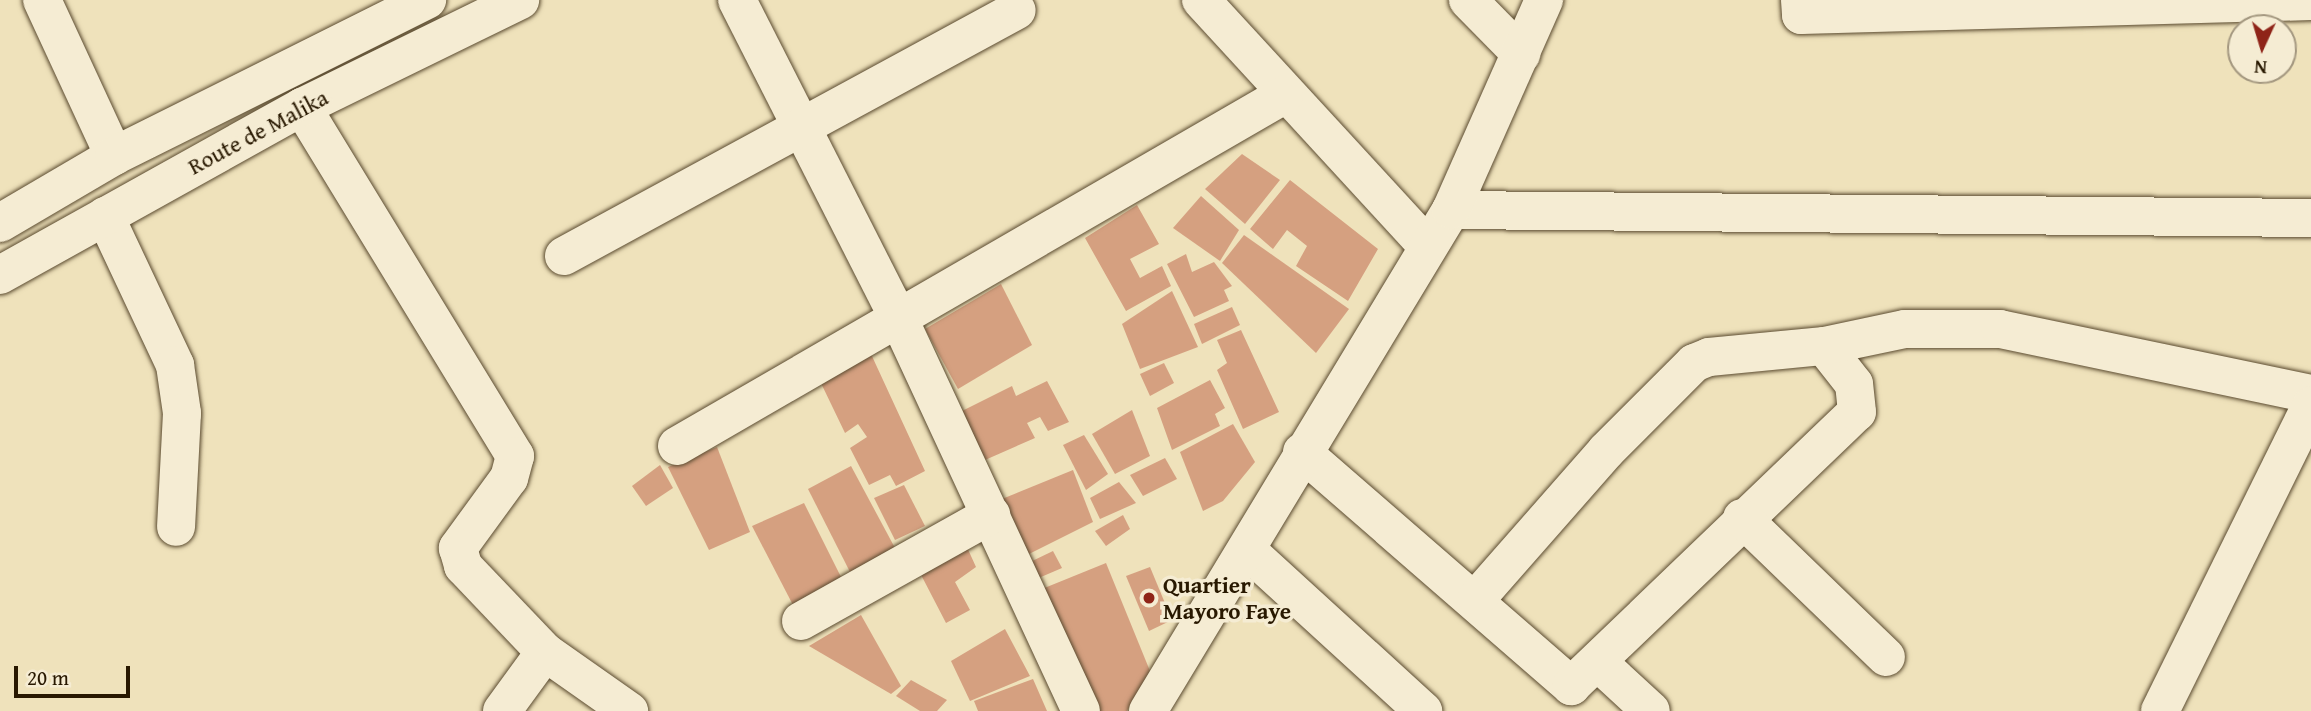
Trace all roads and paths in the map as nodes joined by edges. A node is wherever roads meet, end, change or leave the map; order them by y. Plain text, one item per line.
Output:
1 (42, 0) edge
2 (427, 0) edge
3 (520, 0) edge
4 (737, 0) edge
5 (1201, 0) edge
6 (1468, 0) edge
7 (1544, 0) edge
8 (1800, 0) edge
9 (2311, 1) edge
10 (2044, 5) edge
11 (1017, 10) dead end
12 (1521, 54) junction
13 (1284, 95) junction
14 (302, 107) junction
15 (801, 128) junction
16 (114, 156) junction
17 (1451, 210) junction
18 (105, 216) junction
19 (2311, 218) edge
20 (0, 223) edge
21 (1428, 247) junction
22 (564, 256) dead end
23 (0, 275) edge
24 (899, 319) junction
25 (1824, 346) junction
26 (2311, 394) edge
27 (2311, 406) edge
28 (677, 446) dead end
29 (1302, 452) junction
30 (991, 515) junction
31 (1742, 518) junction
32 (176, 527) dead end
33 (1250, 552) junction
34 (1477, 598) junction
35 (801, 621) dead end
36 (545, 652) junction
37 (1886, 657) dead end
38 (1600, 664) junction
39 (502, 711) edge
40 (629, 711) edge
41 (1081, 711) edge
42 (1148, 711) edge
43 (1423, 711) edge
44 (1651, 711) edge
45 (2160, 711) edge

1 - 16 street
2 - 16 street, Route de Malika
3 - 14 street, Route de Malika
4 - 15 street
5 - 13 street
6 - 12 street
7 - 12 street
8 - 10 street
9 - 10 street
11 - 15 street
12 - 17 street
13 - 21 street
13 - 24 street
14 - 18 street, Route de Malika
14 - 36 street
15 - 22 street
15 - 24 street
16 - 20 street, Route de Malika
17 - 19 street
17 - 21 street
18 - 23 street, Route de Malika
18 - 32 street
21 - 29 street
24 - 28 street
24 - 30 street
25 - 26 street
25 - 31 street
25 - 34 street
27 - 45 street
29 - 33 street
29 - 34 street
30 - 35 street
30 - 41 street
31 - 37 street
31 - 38 street
33 - 42 street
33 - 43 street
34 - 38 street
36 - 39 street
36 - 40 street
38 - 44 street

